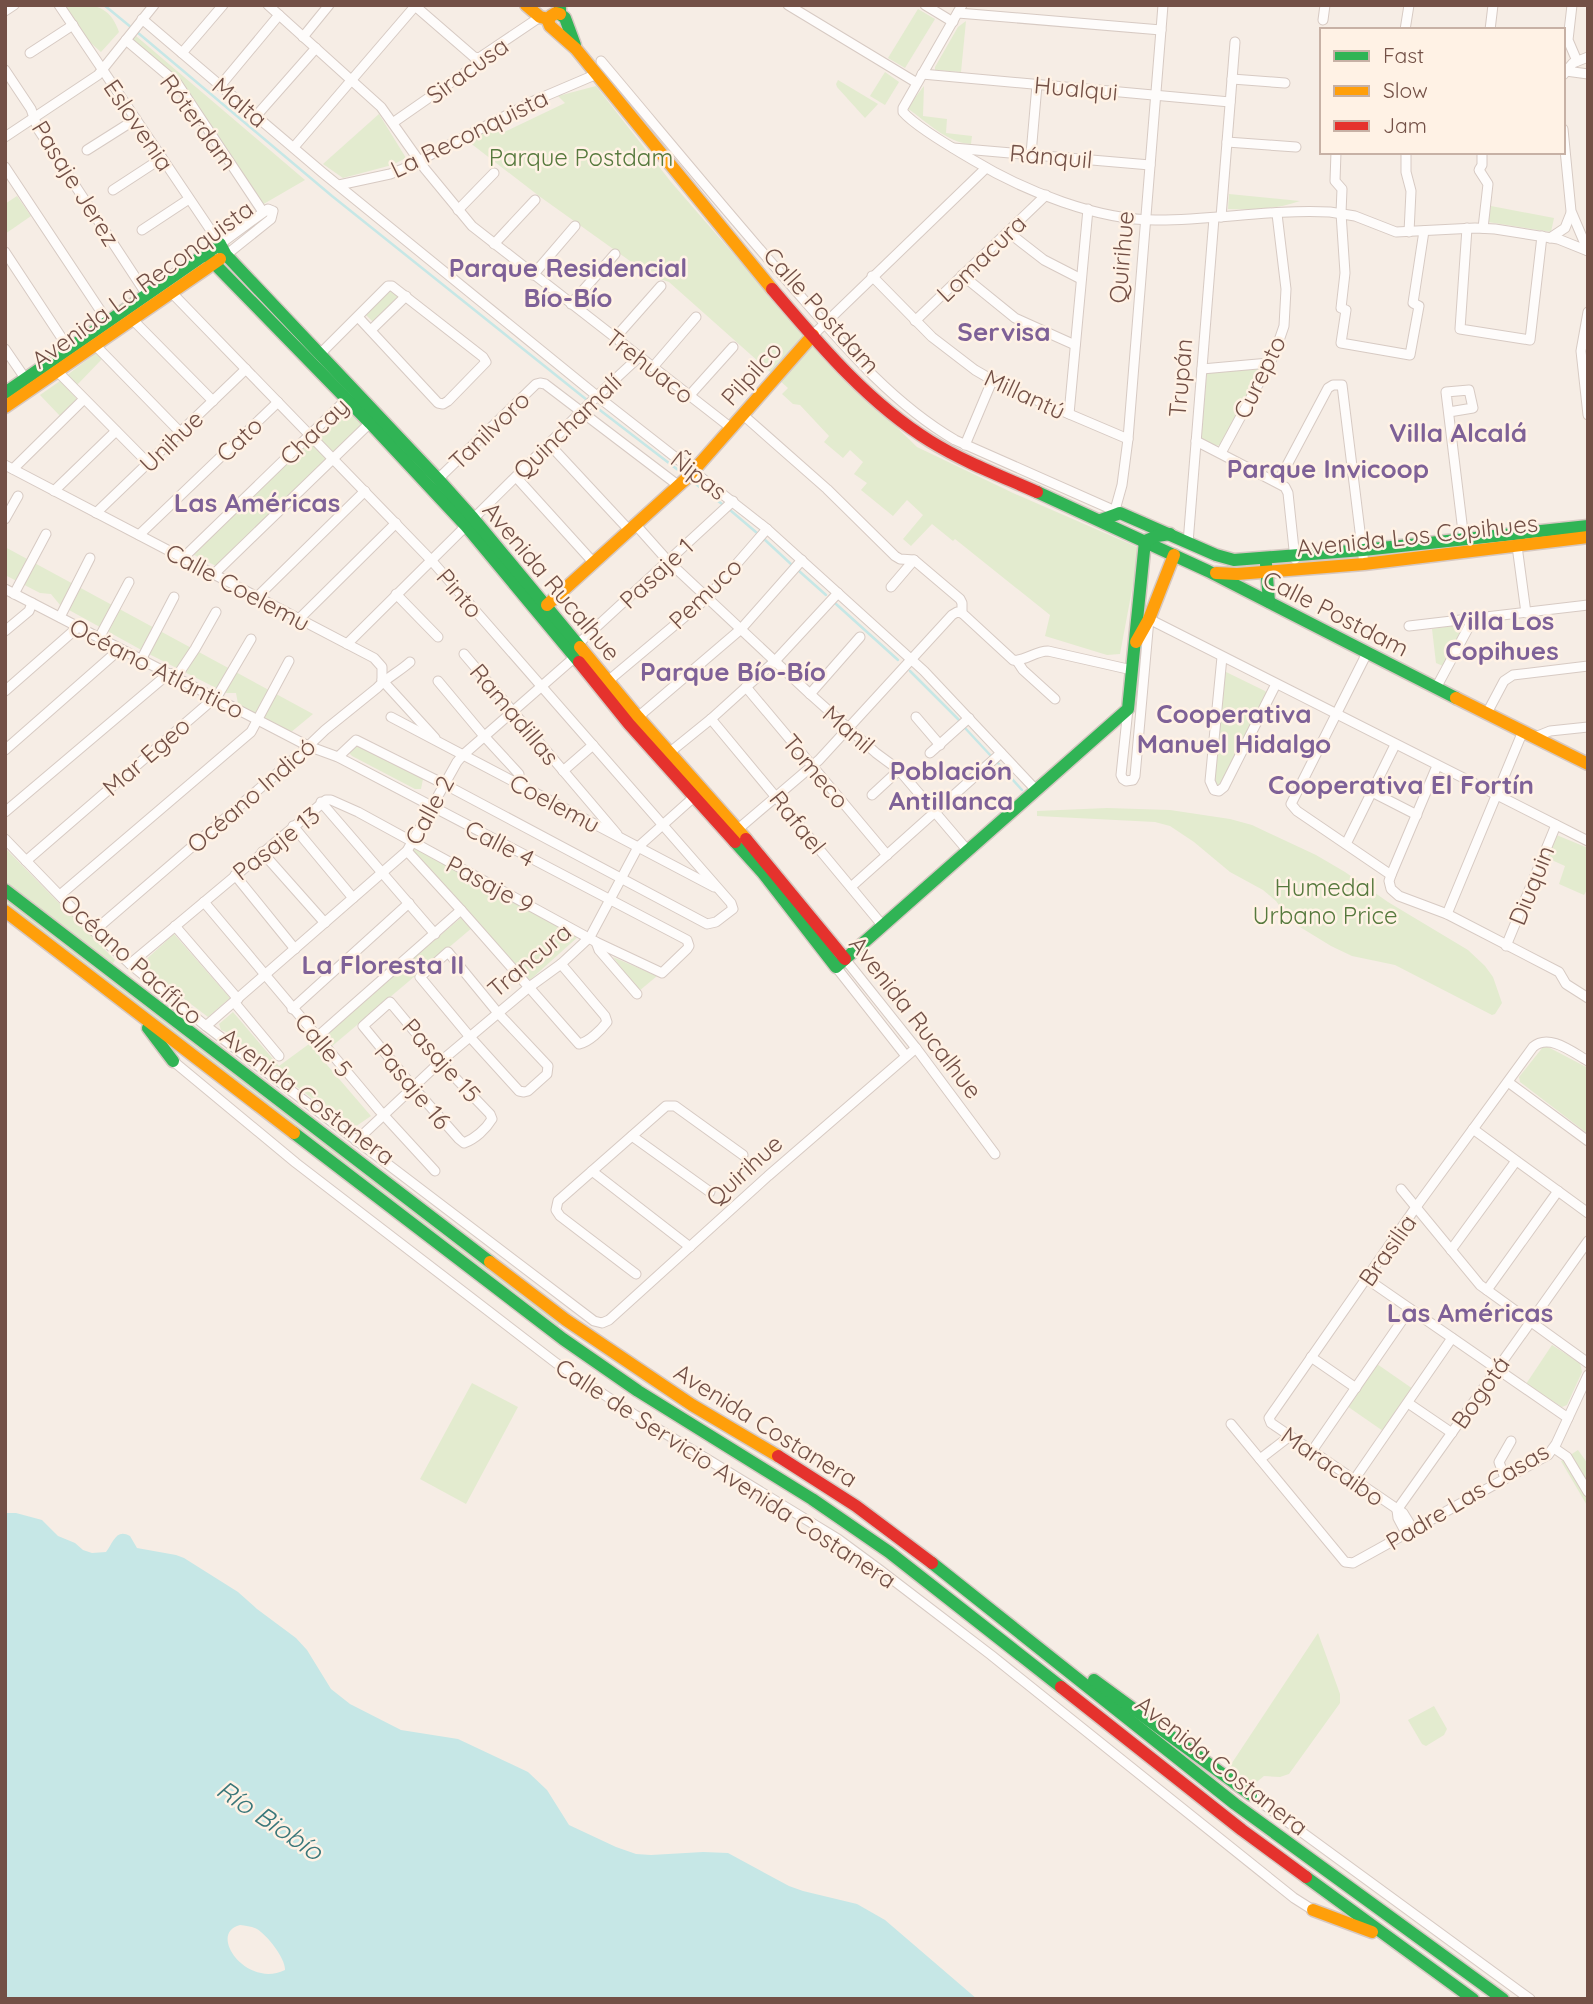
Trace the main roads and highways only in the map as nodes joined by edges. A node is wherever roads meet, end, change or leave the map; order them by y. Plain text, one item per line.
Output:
1 (526, 5) edge
2 (557, 16) edge
3 (223, 249) joint
4 (209, 259) junction
5 (813, 335) junction
6 (29, 384) junction
7 (5, 393) edge
8 (351, 395) junction
9 (5, 407) edge
10 (374, 419) junction
11 (1101, 520) junction
12 (469, 522) junction
13 (1588, 526) edge
14 (1170, 534) junction
15 (1588, 537) edge
16 (1145, 541) junction
17 (1174, 555) junction
18 (1266, 558) junction
19 (1208, 571) junction
20 (1267, 572) junction
21 (1269, 602) junction
22 (547, 605) junction
23 (1134, 645) junction
24 (1588, 764) edge
25 (698, 794) junction
26 (5, 890) edge
27 (5, 911) edge
28 (841, 963) junction
29 (137, 1013) junction
30 (173, 1061) road end
31 (1033, 1643) junction
32 (1251, 1795) road end
33 (1313, 1910) road end
34 (1399, 1945) junction
35 (1474, 1999) edge
36 (1503, 1999) edge

1 - 2 main road, Calle Postdam
2 - 5 main road, Calle Postdam
3 - 4 main road, Avenida La Reconquista
3 - 8 main road, Avenida Rucalhue
4 - 6 main road, Avenida La Reconquista
4 - 6 main road, Avenida La Reconquista
4 - 8 main road, Avenida Rucalhue
5 - 11 main road, Calle Postdam
5 - 22 main road, Pilpilco
6 - 7 main road, Avenida La Reconquista
6 - 9 main road, Avenida La Reconquista
8 - 10 main road, Avenida Rucalhue
10 - 12 main road, Avenida Rucalhue
10 - 12 main road, Avenida Rucalhue
11 - 14 main road, Calle Postdam
11 - 16 main road, Calle Postdam
12 - 22 main road, Avenida Rucalhue
12 - 25 main road, Avenida Rucalhue
13 - 18 main road, Avenida Los Copihues
14 - 16 main road
14 - 18 main road, Calle Postdam
15 - 20 main road, Avenida Los Copihues
16 - 17 main road, Calle Postdam
16 - 23 main road
17 - 19 main road, Calle Postdam
17 - 23 main road
18 - 20 main road
19 - 20 main road, Avenida Los Copihues
19 - 21 main road, Calle Postdam
20 - 21 main road
21 - 24 main road, Calle Postdam
22 - 25 main road, Avenida Rucalhue
23 - 28 main road
25 - 28 main road, Avenida Rucalhue
25 - 28 main road, Avenida Rucalhue
26 - 31 main road, Avenida Costanera
27 - 29 main road, Avenida Costanera
29 - 30 main road
29 - 34 main road, Avenida Costanera
31 - 32 main road
31 - 36 main road, Avenida Costanera
33 - 34 main road
34 - 35 main road, Avenida Costanera

